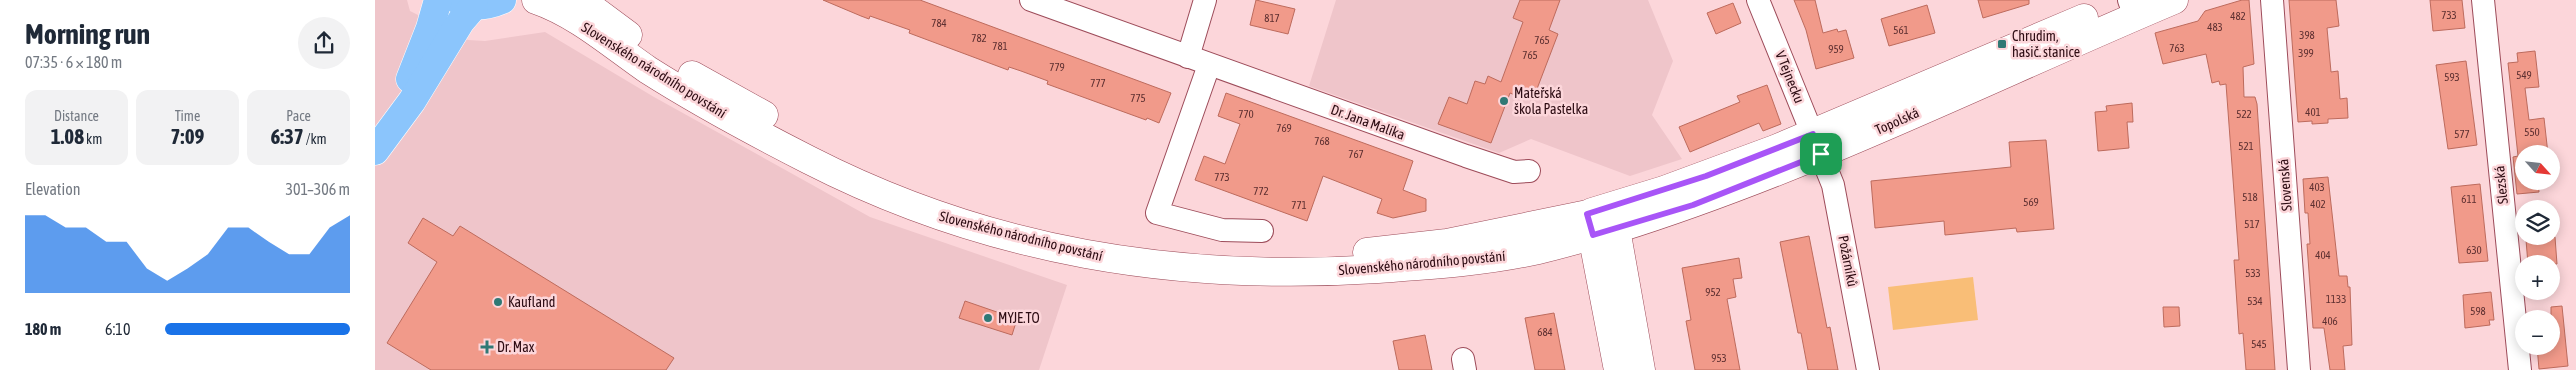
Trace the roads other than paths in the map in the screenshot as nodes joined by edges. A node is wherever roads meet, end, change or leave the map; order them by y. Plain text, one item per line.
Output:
1 (438, 0) edge
2 (502, 0) edge
3 (536, 0) edge
4 (581, 0) edge
5 (1031, 0) edge
6 (1205, 0) edge
7 (1758, 0) edge
8 (2174, 0) edge
9 (2272, 0) edge
10 (2483, 0) edge
11 (466, 3) edge
12 (2133, 5) edge
13 (1188, 57) junction
14 (1209, 65) junction
15 (382, 141) edge
16 (1817, 144) junction
17 (1529, 171) dead end
18 (1602, 221) junction
19 (1263, 231) dead end
20 (1618, 370) edge
21 (1641, 370) edge
22 (1868, 370) edge
23 (2299, 370) edge
24 (2520, 370) edge

1 - 15 main road
2 - 11 main road
3 - 18 main road, Slovenského národního povstání
4 - 18 main road, Slovenského národního povstání
5 - 13 street, Dr. Jana Malíka
6 - 13 street
7 - 16 street, V Tejnecku
8 - 12 main road, Topolská
9 - 23 street, Slovenská
10 - 24 street, Slezská
11 - 15 main road
12 - 16 main road, Topolská
13 - 14 street, Dr. Jana Malíka
14 - 17 street, Dr. Jana Malíka
14 - 19 street
16 - 18 main road, Topolská
16 - 22 street, Požárníků
18 - 20 main road
18 - 21 main road

